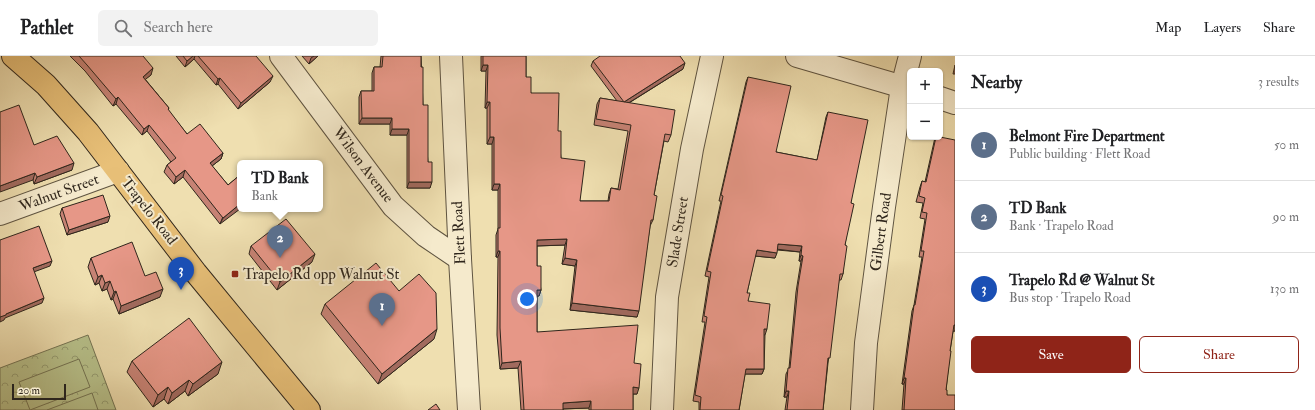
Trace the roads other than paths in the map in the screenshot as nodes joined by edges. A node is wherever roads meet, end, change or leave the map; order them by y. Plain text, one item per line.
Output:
1 (13, 56) edge
2 (281, 56) edge
3 (451, 56) edge
4 (712, 56) edge
5 (797, 56) edge
6 (910, 56) edge
7 (906, 88) edge
8 (943, 99) edge
9 (955, 103) edge
10 (118, 172) junction
11 (0, 214) edge
12 (460, 259) junction
13 (309, 410) edge
14 (469, 410) edge
15 (662, 410) edge
16 (862, 410) edge

1 - 10 main road, Trapelo Road
2 - 12 street, Wilson Avenue
3 - 12 street, Flett Road
4 - 15 street, Slade Street
5 - 7 street
6 - 7 street, Gilbert Road
7 - 16 street, Gilbert Road
8 - 9 street
10 - 11 street, Walnut Street
10 - 13 main road, Trapelo Road
12 - 14 street, Flett Road

